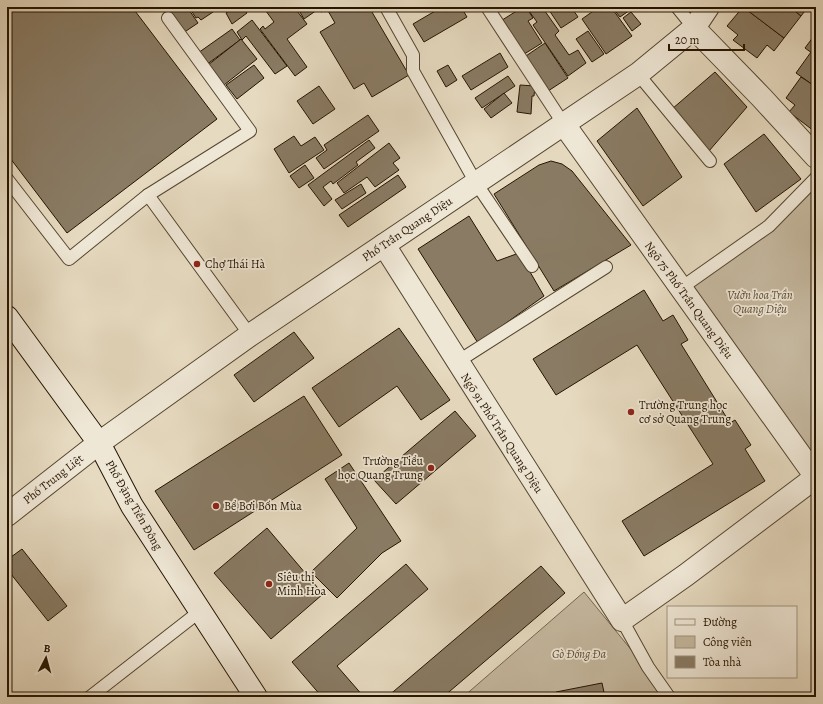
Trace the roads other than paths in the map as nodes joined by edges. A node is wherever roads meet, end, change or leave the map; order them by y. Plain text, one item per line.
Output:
1 (386, 7) edge
2 (487, 7) edge
3 (677, 7) edge
4 (708, 7) edge
5 (168, 18) dead end
6 (694, 28) junction
7 (638, 74) junction
8 (563, 123) junction
9 (816, 157) edge
10 (710, 161) dead end
11 (816, 178) edge
12 (7, 179) edge
13 (476, 183) junction
14 (148, 195) junction
15 (384, 245) junction
16 (532, 266) dead end
17 (606, 267) dead end
18 (681, 288) junction
19 (8, 321) edge
20 (250, 335) junction
21 (457, 362) junction
22 (98, 443) junction
23 (816, 477) edge
24 (7, 515) edge
25 (199, 612) junction
26 (622, 620) junction
27 (90, 697) edge
28 (256, 697) edge
29 (669, 697) edge

1 - 13 lane
2 - 8 lane
3 - 6 lane
4 - 6 street, Phố Trần Quang Diệu
5 - 14 lane
6 - 7 street, Phố Trần Quang Diệu
6 - 9 street
7 - 8 street, Phố Trần Quang Diệu
7 - 10 lane
8 - 13 street, Phố Trần Quang Diệu
8 - 18 street, Ngõ 75 Phố Trần Quang Diệu
11 - 18 lane
12 - 14 lane
13 - 15 street, Phố Trần Quang Diệu
13 - 16 lane
14 - 20 lane
15 - 20 street, Phố Trần Quang Diệu
15 - 21 street, Ngõ 91 Phố Trần Quang Diệu
17 - 21 lane
18 - 23 street, Ngõ 75 Phố Trần Quang Diệu
19 - 22 street, Phố Đặng Tiến Đông
20 - 22 street, Phố Trần Quang Diệu
21 - 26 street, Ngõ 91 Phố Trần Quang Diệu
22 - 24 street, Phố Trung Liệt
22 - 25 street, Phố Đặng Tiến Đông
23 - 26 street
25 - 27 lane
25 - 28 street, Phố Đặng Tiến Đông
26 - 29 lane

